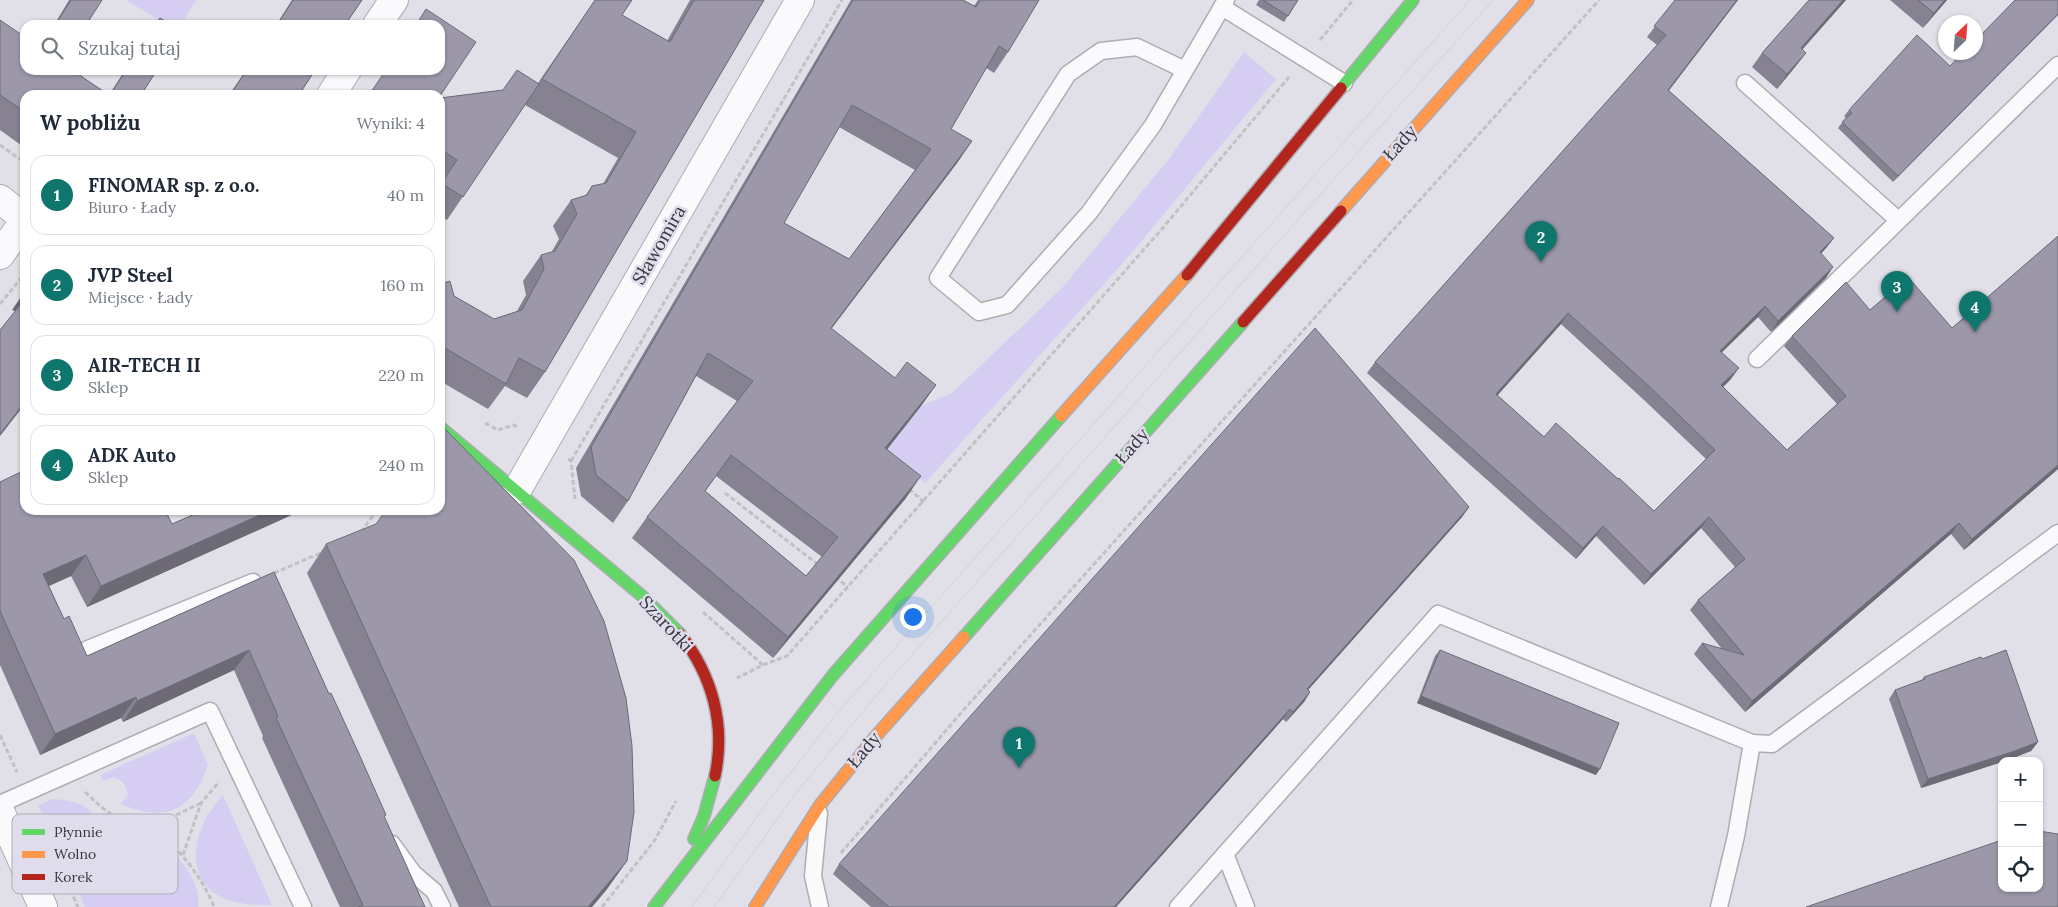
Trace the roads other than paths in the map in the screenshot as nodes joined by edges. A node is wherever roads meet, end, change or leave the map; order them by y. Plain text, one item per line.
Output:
1 (394, 0) edge
2 (800, 0) edge
3 (1413, 0) edge
4 (1528, 0) edge
5 (1224, 3) edge
6 (380, 20) edge
7 (2058, 65) edge
8 (1186, 70) junction
9 (344, 75) edge
10 (1344, 83) junction
11 (1745, 83) dead end
12 (334, 90) edge
13 (0, 199) edge
14 (20, 215) edge
15 (1898, 220) junction
16 (20, 226) edge
17 (0, 255) edge
18 (1757, 359) dead end
19 (445, 431) edge
20 (517, 490) junction
21 (2058, 533) edge
22 (270, 575) edge
23 (88, 649) dead end
24 (1752, 743) junction
25 (820, 805) junction
26 (1, 814) edge
27 (385, 830) edge
28 (12, 838) edge
29 (1225, 854) junction
30 (37, 894) edge
31 (663, 896) junction
32 (43, 907) edge
33 (303, 907) edge
34 (442, 907) edge
35 (654, 907) edge
36 (755, 907) edge
37 (820, 907) edge
38 (1178, 907) edge
39 (1246, 907) edge
40 (1719, 907) edge

1 - 6 street
2 - 20 street, Sławomira
3 - 10 street
4 - 25 street, Łady
5 - 8 lane
5 - 10 lane
7 - 15 lane
8 - 8 lane
9 - 12 street
10 - 31 street
11 - 15 lane
13 - 14 street
15 - 18 lane
16 - 17 street
19 - 20 street, Szarotki
20 - 31 street, Szarotki
21 - 24 lane
22 - 23 lane
24 - 29 lane
24 - 40 lane
25 - 36 street, Łady
25 - 37 lane
26 - 28 street
26 - 33 lane
27 - 34 lane
29 - 38 lane
29 - 39 lane
30 - 32 street
31 - 35 street

